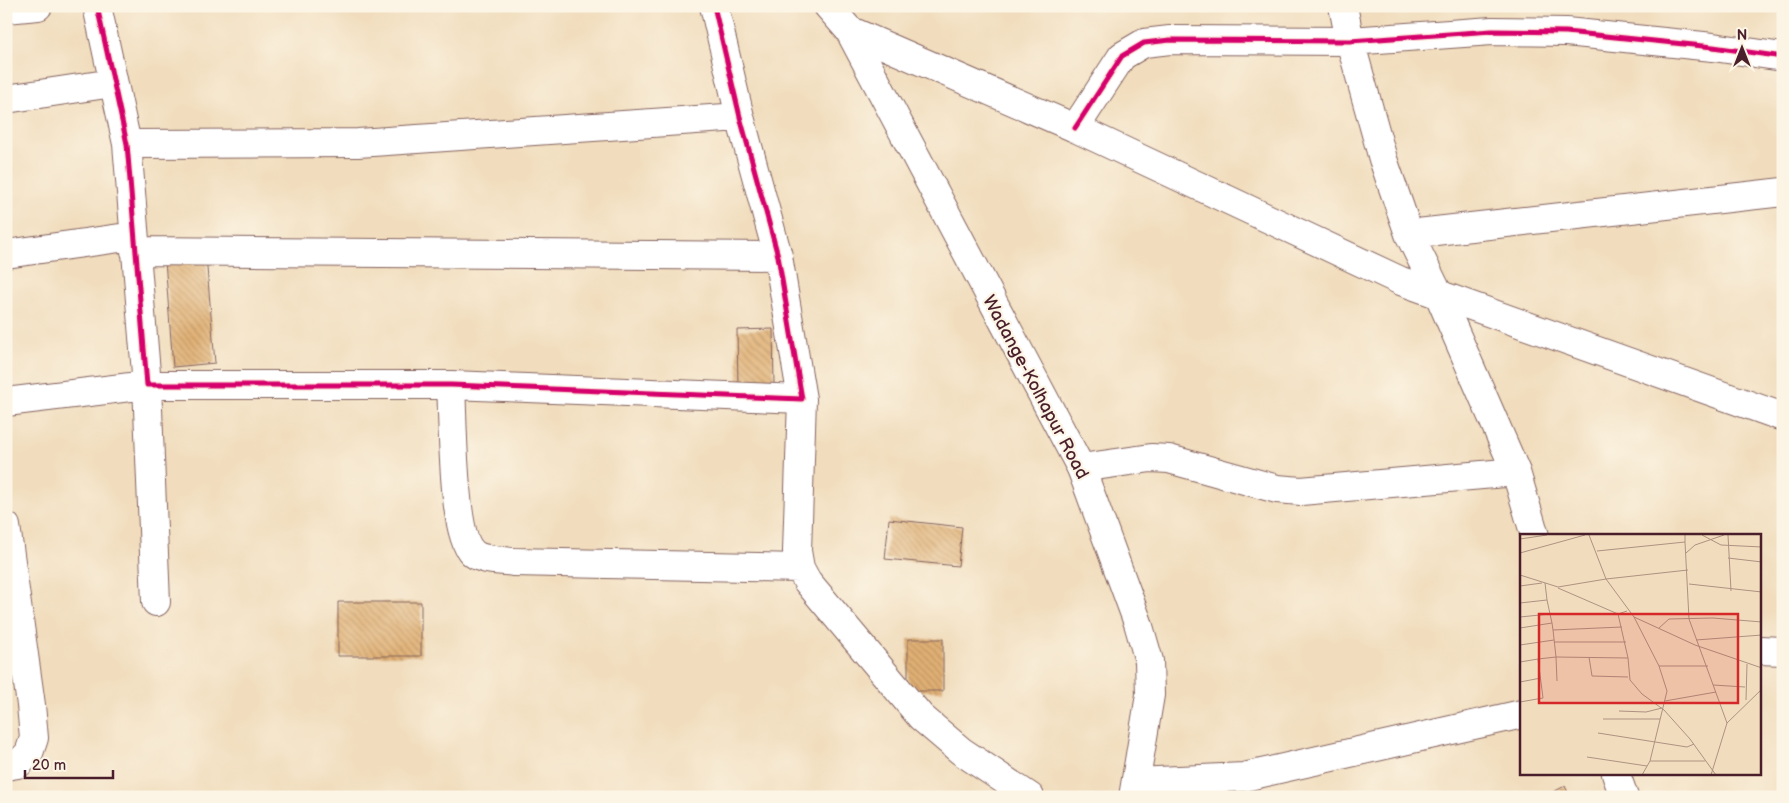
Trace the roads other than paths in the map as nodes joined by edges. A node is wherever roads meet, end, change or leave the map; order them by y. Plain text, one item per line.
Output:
1 (38, 6) edge
2 (98, 6) edge
3 (714, 6) edge
4 (828, 6) edge
5 (1343, 6) edge
6 (6, 9) edge
7 (849, 30) junction
8 (1350, 41) junction
9 (1783, 57) edge
10 (113, 83) junction
11 (6, 98) edge
12 (740, 117) junction
13 (1075, 128) junction
14 (127, 144) junction
15 (1783, 192) edge
16 (1409, 234) junction
17 (135, 244) junction
18 (6, 254) edge
19 (778, 256) junction
20 (1439, 295) junction
21 (147, 385) junction
22 (451, 385) junction
23 (802, 399) junction
24 (6, 402) edge
25 (1783, 417) edge
26 (1081, 468) junction
27 (1516, 472) junction
28 (6, 526) edge
29 (1534, 534) edge
30 (800, 568) junction
31 (10, 578) edge
32 (156, 602) dead end
33 (1762, 650) edge
34 (1783, 651) edge
35 (1520, 714) edge
36 (6, 766) edge
37 (1617, 776) edge
38 (1134, 790) edge
39 (1030, 797) edge
40 (1624, 797) edge

1 - 6 street
2 - 10 street
3 - 12 street
4 - 7 street, Wadange-Kolhapur Road
5 - 8 street
7 - 13 street
7 - 26 street, Wadange-Kolhapur Road
8 - 9 street
8 - 13 street
8 - 16 street
10 - 11 street
10 - 14 street
12 - 14 street
12 - 19 street
13 - 20 street
14 - 17 street
15 - 16 street
16 - 20 street
17 - 18 street
17 - 19 street
17 - 21 street
19 - 23 street
20 - 25 street
20 - 27 street
21 - 22 street
21 - 24 street
21 - 32 street
22 - 23 street
22 - 30 street
23 - 30 street
26 - 27 street
26 - 38 street, Wadange-Kolhapur Road
27 - 29 street
28 - 31 street
30 - 39 street
31 - 36 street
33 - 34 street
35 - 38 street
37 - 40 street

